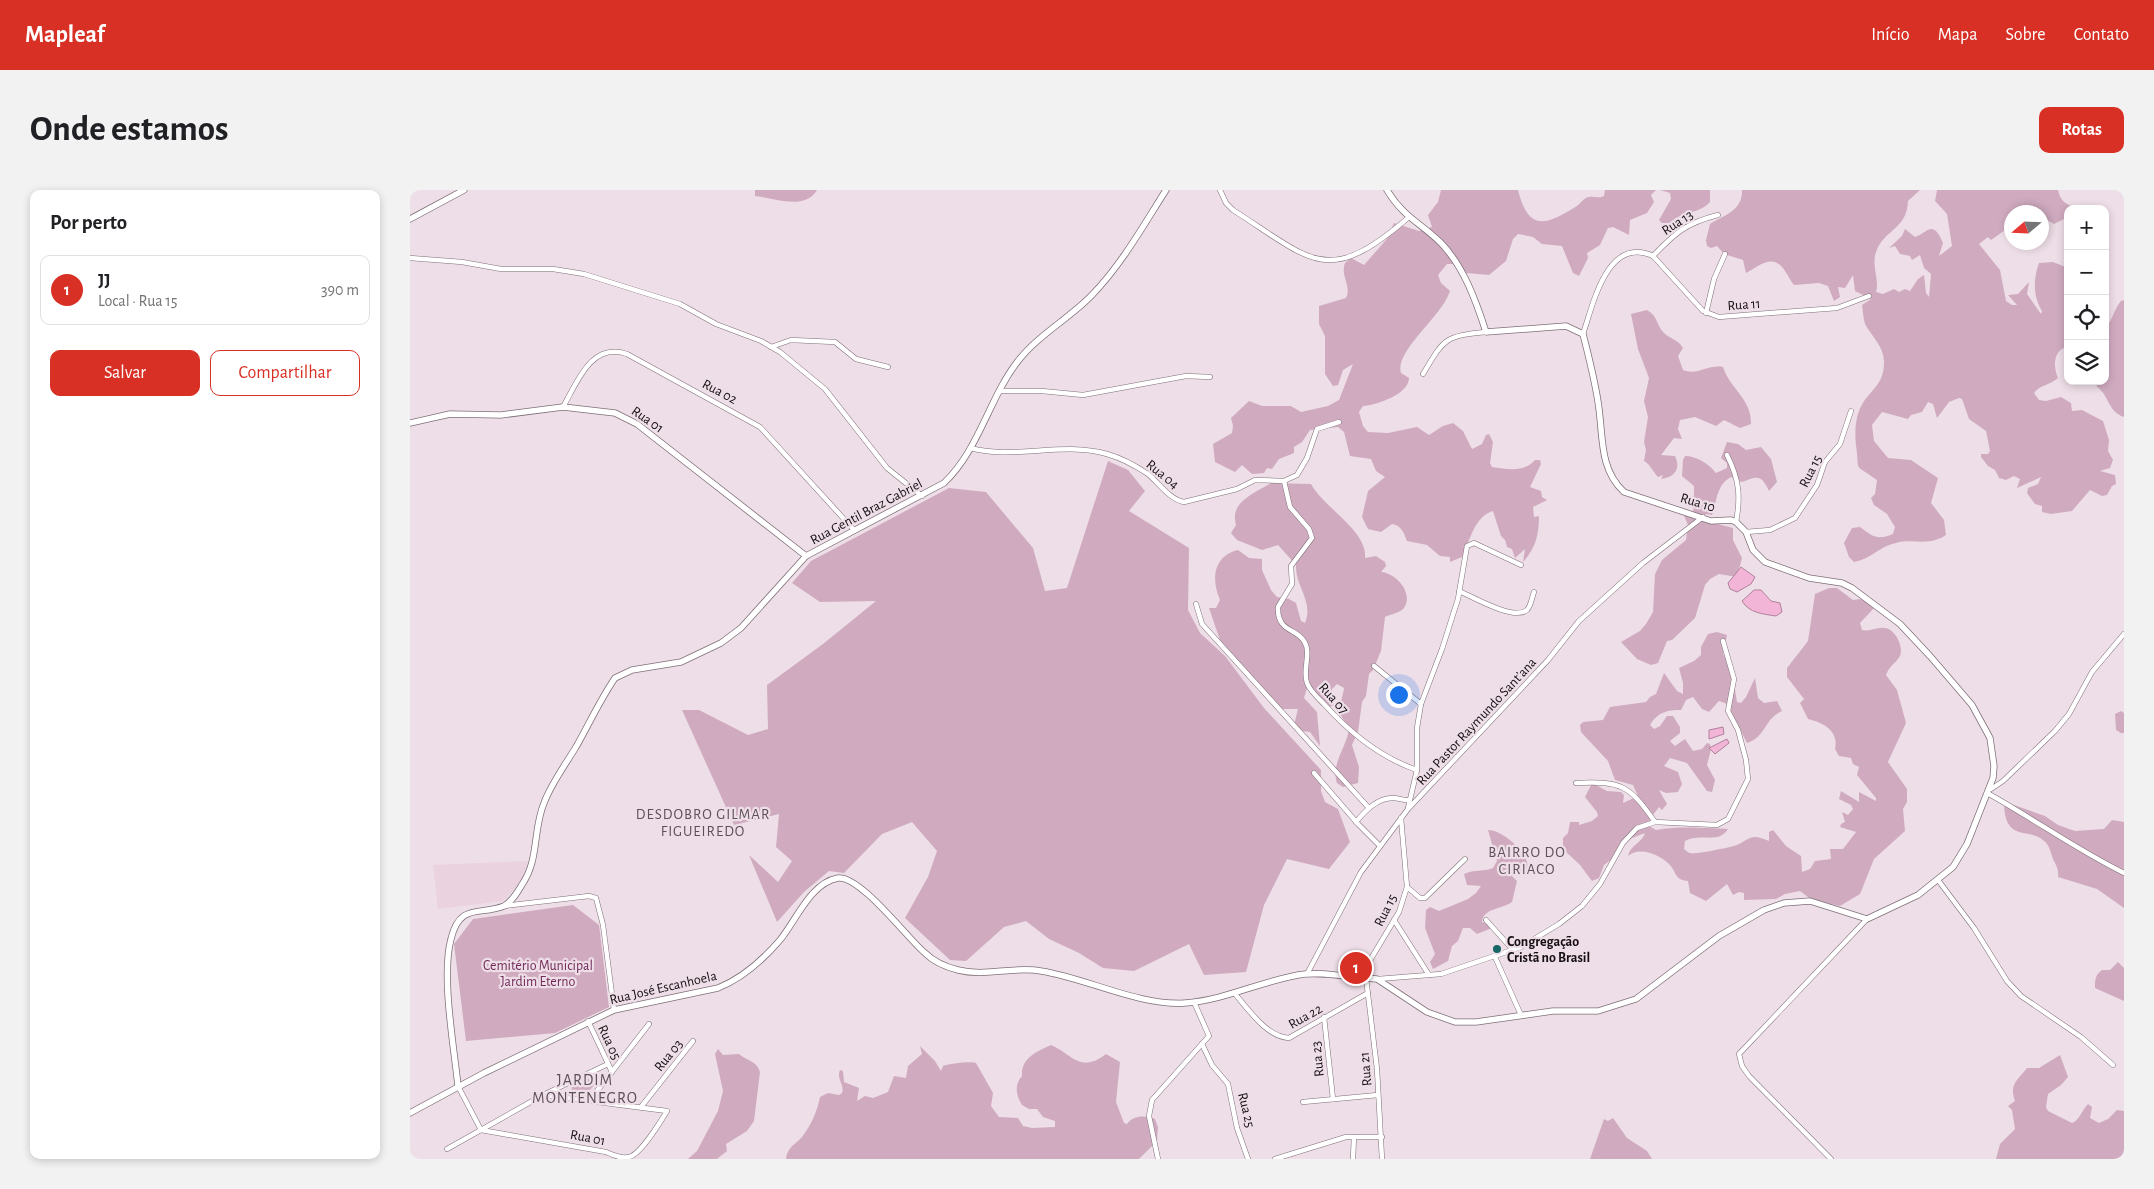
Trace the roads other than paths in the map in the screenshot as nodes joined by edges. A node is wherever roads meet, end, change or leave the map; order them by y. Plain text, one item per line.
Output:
1 (464, 190) edge
2 (1166, 190) edge
3 (1220, 190) edge
4 (1387, 190) edge
5 (1718, 215) dead end
6 (1409, 217) junction
7 (410, 219) edge
8 (1726, 254) dead end
9 (1653, 256) junction
10 (410, 258) edge
11 (1869, 296) dead end
12 (1706, 313) junction
13 (1486, 332) junction
14 (1583, 334) junction
15 (771, 346) junction
16 (888, 367) dead end
17 (1423, 374) dead end
18 (1210, 378) dead end
19 (1000, 391) junction
20 (563, 407) junction
21 (1851, 411) dead end
22 (1339, 422) dead end
23 (410, 423) edge
24 (970, 448) junction
25 (1727, 455) dead end
26 (1284, 481) junction
27 (922, 496) junction
28 (1703, 517) junction
29 (1736, 522) junction
30 (854, 530) junction
31 (1746, 532) junction
32 (806, 556) junction
33 (1521, 565) dead end
34 (1459, 591) junction
35 (1534, 592) dead end
36 (1196, 604) dead end
37 (2124, 634) edge
38 (1723, 641) dead end
39 (1374, 666) dead end
40 (1421, 704) junction
41 (1417, 770) junction
42 (1314, 773) dead end
43 (1576, 783) dead end
44 (1990, 791) junction
45 (1410, 800) junction
46 (1368, 807) junction
47 (1408, 809) junction
48 (1401, 818) junction
49 (1356, 822) junction
50 (1655, 822) junction
51 (1380, 846) junction
52 (1464, 859) dead end
53 (2124, 873) edge
54 (1938, 880) junction
55 (1407, 887) junction
56 (502, 906) junction
57 (1867, 919) junction
58 (1394, 920) junction
59 (1486, 920) dead end
60 (1513, 950) junction
61 (1495, 957) junction
62 (1307, 974) junction
63 (1429, 975) junction
64 (1366, 978) junction
65 (1377, 979) junction
66 (1368, 993) junction
67 (1235, 994) junction
68 (1194, 1002) junction
69 (614, 1010) junction
70 (1521, 1015) junction
71 (1324, 1018) junction
72 (588, 1021) junction
73 (649, 1024) dead end
74 (693, 1041) dead end
75 (1202, 1044) junction
76 (608, 1064) junction
77 (2113, 1065) dead end
78 (612, 1072) junction
79 (458, 1086) junction
80 (543, 1095) junction
81 (1378, 1095) junction
82 (1333, 1099) junction
83 (590, 1100) junction
84 (1303, 1102) dead end
85 (641, 1107) junction
86 (410, 1113) edge
87 (481, 1130) junction
88 (1354, 1137) junction
89 (1382, 1137) junction
90 (447, 1149) dead end
91 (1353, 1158) dead end
92 (1158, 1159) edge
93 (1248, 1159) edge
94 (1275, 1159) edge
95 (1382, 1159) edge
96 (1831, 1159) edge

1 - 7 street
2 - 19 street, Rua Gentil Braz Gabriel
3 - 6 street
4 - 6 street
5 - 9 street, Rua 13
6 - 13 street
8 - 12 street
9 - 12 street
9 - 14 street
10 - 15 street
11 - 12 street, Rua 11
13 - 14 street
13 - 17 street
14 - 28 street, Rua 10
15 - 16 street
15 - 27 street
18 - 19 street
19 - 24 street, Rua Gentil Braz Gabriel
20 - 23 street, Rua 01
20 - 30 street, Rua 02
20 - 32 street, Rua 01
21 - 31 street, Rua 15
22 - 26 street
24 - 26 street, Rua 04
24 - 27 street, Rua Gentil Braz Gabriel
25 - 29 street
26 - 41 street, Rua 07
27 - 30 street, Rua Gentil Braz Gabriel
28 - 29 street, Rua 10
28 - 47 street, Rua Pastor Raymundo Sant’ana
29 - 31 street
30 - 32 street, Rua Gentil Braz Gabriel
31 - 44 street
32 - 56 street, Rua Gentil Braz Gabriel
33 - 34 street
34 - 35 street
34 - 40 street
36 - 46 street
37 - 44 street
38 - 50 street
39 - 40 street
40 - 41 street
41 - 45 street
42 - 49 street
43 - 50 street
44 - 53 street
44 - 54 street
45 - 46 street
45 - 47 street
46 - 49 street
47 - 48 street, Rua Pastor Raymundo Sant’ana
48 - 51 street, Rua Pastor Raymundo Sant’ana
48 - 55 street, Rua 15
49 - 51 street
50 - 60 street
51 - 62 street, Rua Pastor Raymundo Sant’ana
52 - 55 street
54 - 57 street
54 - 77 street
55 - 58 street, Rua 15
56 - 69 street
56 - 79 street
57 - 70 street
57 - 96 street
58 - 63 street
58 - 64 street, Rua 15
59 - 60 street
60 - 61 street
61 - 63 street
61 - 70 street
62 - 64 street
62 - 67 street
63 - 65 street
64 - 65 street
64 - 66 street, Rua 21
65 - 70 street
66 - 71 street, Rua 22
66 - 81 street, Rua 21
67 - 68 street
67 - 71 street, Rua 22
68 - 69 street, Rua José Escanhoela
68 - 75 street
69 - 72 street, Rua José Escanhoela
71 - 82 street, Rua 23
72 - 76 street, Rua 05
72 - 79 street, Rua José Escanhoela
73 - 78 street
74 - 85 street, Rua 03
75 - 92 street
75 - 93 street, Rua 25
76 - 78 street, Rua 05
76 - 80 street
78 - 83 street
79 - 86 street, Rua José Escanhoela
79 - 87 street
80 - 83 street
80 - 87 street
81 - 82 street
81 - 89 street, Rua 21
82 - 84 street
83 - 85 street
85 - 87 street, Rua 01
87 - 90 street
88 - 89 street
88 - 91 street
88 - 94 street
89 - 95 street, Rua 21

